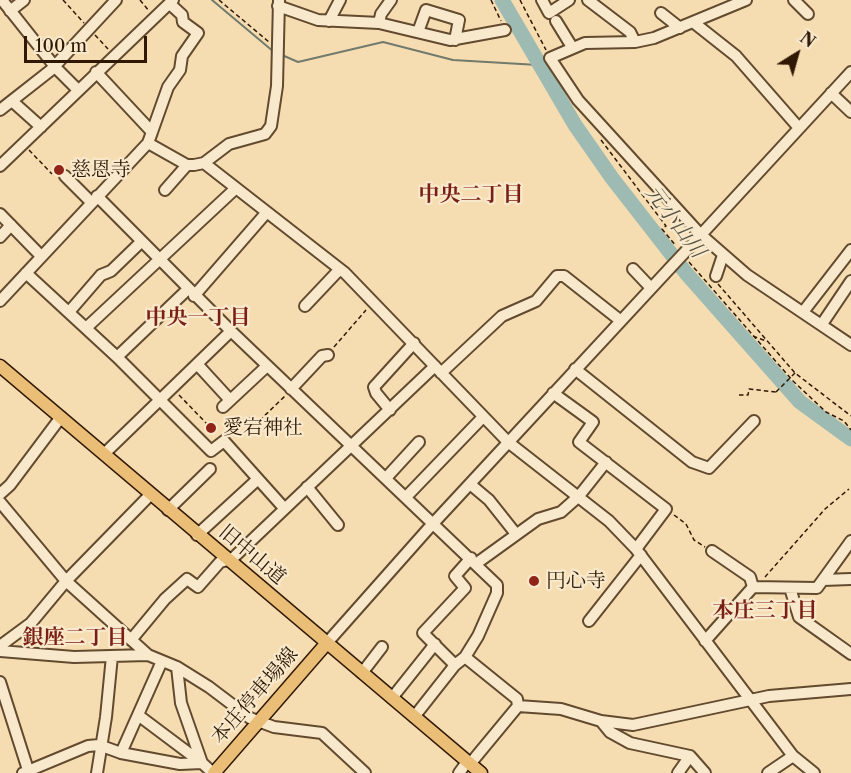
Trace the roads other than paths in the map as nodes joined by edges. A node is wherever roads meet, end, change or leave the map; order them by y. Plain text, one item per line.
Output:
1 (2, 0) edge
2 (24, 0) edge
3 (116, 0) edge
4 (340, 0) edge
5 (391, 0) edge
6 (542, 0) edge
7 (569, 0) edge
8 (588, 0) edge
9 (746, 0) edge
10 (794, 0) edge
11 (172, 2) edge
12 (279, 3) edge
13 (730, 3) edge
14 (10, 11) junction
15 (661, 13) dead end
16 (808, 14) dead end
17 (552, 17) junction
18 (329, 21) junction
19 (693, 22) junction
20 (379, 23) junction
21 (680, 28) junction
22 (505, 30) road end
23 (418, 32) junction
24 (455, 40) junction
25 (635, 42) junction
26 (572, 47) junction
27 (54, 66) junction
28 (96, 72) junction
29 (851, 72) edge
30 (78, 90) junction
31 (831, 93) junction
32 (12, 101) junction
33 (0, 110) edge
34 (851, 112) edge
35 (41, 127) junction
36 (799, 128) junction
37 (152, 132) junction
38 (148, 143) junction
39 (204, 163) junction
40 (187, 165) junction
41 (0, 166) edge
42 (64, 176) dead end
43 (235, 189) junction
44 (165, 190) dead end
45 (94, 199) junction
46 (267, 212) junction
47 (0, 214) edge
48 (11, 225) junction
49 (700, 234) junction
50 (0, 237) edge
51 (141, 242) junction
52 (851, 250) edge
53 (723, 255) junction
54 (41, 256) junction
55 (159, 260) junction
56 (340, 269) junction
57 (633, 269) dead end
58 (26, 273) junction
59 (716, 276) road end
60 (651, 288) junction
61 (849, 288) edge
62 (191, 293) junction
63 (0, 301) edge
64 (305, 306) dead end
65 (69, 312) junction
66 (803, 312) junction
67 (621, 321) junction
68 (822, 324) junction
69 (86, 328) junction
70 (231, 331) junction
71 (414, 343) junction
72 (851, 345) edge
73 (328, 355) road end
74 (117, 357) junction
75 (197, 364) junction
76 (0, 366) edge
77 (267, 366) junction
78 (575, 369) junction
79 (438, 370) junction
80 (291, 389) junction
81 (554, 393) junction
82 (160, 399) junction
83 (390, 410) junction
84 (61, 417) junction
85 (483, 417) junction
86 (754, 421) dead end
87 (419, 442) dead end
88 (508, 442) junction
89 (352, 448) junction
90 (104, 454) junction
91 (606, 462) junction
92 (210, 468) dead end
93 (386, 478) junction
94 (258, 479) junction
95 (470, 484) junction
96 (307, 487) junction
97 (0, 494) edge
98 (150, 495) junction
99 (406, 496) junction
100 (579, 496) junction
101 (0, 502) edge
102 (284, 508) junction
103 (168, 510) junction
104 (434, 524) junction
105 (338, 525) dead end
106 (197, 534) junction
107 (516, 534) junction
108 (851, 541) edge
109 (712, 551) road end
110 (638, 552) junction
111 (226, 560) junction
112 (474, 561) junction
113 (851, 579) edge
114 (823, 580) junction
115 (66, 581) junction
116 (755, 587) junction
117 (789, 588) junction
118 (589, 621) dead end
119 (131, 640) junction
120 (705, 640) junction
121 (326, 644) junction
122 (435, 644) junction
123 (0, 646) edge
124 (382, 647) dead end
125 (0, 651) edge
126 (851, 654) edge
127 (147, 655) junction
128 (112, 656) junction
129 (465, 657) junction
130 (162, 661) junction
131 (455, 665) junction
132 (177, 667) junction
133 (362, 673) junction
134 (0, 682) edge
135 (851, 689) edge
136 (392, 698) junction
137 (749, 700) junction
138 (518, 706) junction
139 (138, 715) junction
140 (414, 717) junction
141 (259, 721) junction
142 (601, 721) junction
143 (102, 746) junction
144 (121, 753) junction
145 (690, 756) junction
146 (793, 756) junction
147 (202, 763) junction
148 (469, 763) junction
149 (358, 771) edge
150 (27, 772) edge
151 (97, 773) edge
152 (213, 773) edge
153 (459, 773) edge
154 (481, 773) edge
155 (678, 773) edge
156 (705, 773) edge
157 (768, 773) edge
158 (814, 773) edge

1 - 14 street
2 - 14 street
3 - 27 street
4 - 18 street
5 - 20 street
6 - 17 street
7 - 17 street
8 - 25 street
9 - 13 street
10 - 16 street
11 - 28 street
11 - 37 street
12 - 18 street
12 - 39 street
13 - 19 street
14 - 27 street
15 - 21 street
17 - 26 street
18 - 20 street
19 - 21 street
19 - 36 street
20 - 23 street
21 - 25 street
22 - 24 street
23 - 24 street
23 - 24 street
25 - 26 street
26 - 49 street
27 - 30 street
27 - 32 street
28 - 30 street
28 - 37 street
29 - 31 street
30 - 35 street
31 - 34 street
31 - 36 street
32 - 33 street
32 - 35 street
35 - 41 street
36 - 49 street
37 - 38 street
38 - 40 street
38 - 45 street
39 - 40 street
39 - 43 street
40 - 44 street
42 - 45 street
43 - 46 street
43 - 55 street
45 - 51 street
45 - 54 street
46 - 56 street
46 - 62 street
47 - 48 street
48 - 50 street
48 - 54 street
49 - 53 street
49 - 60 street, bridge
51 - 55 street
51 - 65 street
52 - 66 street
53 - 59 street
53 - 66 street
54 - 58 street
55 - 62 street
55 - 69 street
56 - 64 street
56 - 71 street
57 - 60 street
58 - 63 street
58 - 65 street
60 - 67 street
61 - 68 street
62 - 70 street
62 - 74 street
65 - 69 street
66 - 68 street
67 - 78 street
67 - 79 street
68 - 72 street
69 - 74 street
70 - 75 street
70 - 77 street
71 - 79 street
71 - 83 street
73 - 80 street
74 - 82 street
75 - 77 street
75 - 82 street
76 - 84 main road, 旧中山道
77 - 80 street
78 - 81 street
78 - 86 street
79 - 83 street
79 - 85 street
80 - 89 street
81 - 88 street
81 - 91 street
82 - 90 street
82 - 94 street
83 - 89 street
84 - 90 main road, 旧中山道
84 - 97 street
85 - 88 street
85 - 99 street
87 - 93 street
88 - 95 street
88 - 100 street
89 - 93 street
89 - 96 street
90 - 98 main road, 旧中山道
91 - 100 street
91 - 110 street
92 - 103 street
93 - 99 street
94 - 102 street
94 - 106 street
95 - 104 street
95 - 107 street
96 - 102 street
96 - 105 street
98 - 103 main road, 旧中山道
98 - 115 street
99 - 104 street
100 - 107 street
100 - 110 street
101 - 115 street
102 - 111 street
103 - 106 main road, 旧中山道
104 - 112 street
104 - 121 street
106 - 111 main road, 旧中山道
107 - 112 street
108 - 114 street
109 - 116 street
110 - 118 street
110 - 120 street
111 - 119 street
111 - 121 main road, 旧中山道
112 - 122 street
112 - 129 street
113 - 114 street
114 - 117 street
115 - 119 street
115 - 123 street
116 - 117 street
116 - 120 street
117 - 126 street
119 - 127 street
120 - 137 street
121 - 133 main road, 旧中山道
121 - 141 main road, 本庄停車場線
122 - 131 street
122 - 136 street
124 - 133 street
125 - 128 street
127 - 128 street
127 - 130 street
128 - 143 street
129 - 131 street
129 - 138 street
130 - 132 street
130 - 139 street
131 - 140 street
132 - 141 street
132 - 147 street
133 - 136 main road, 旧中山道
134 - 150 street
135 - 137 street
136 - 140 main road, 旧中山道
137 - 142 street
137 - 146 street
138 - 142 street
138 - 148 street
139 - 144 street
139 - 147 street
140 - 148 main road, 旧中山道
141 - 149 street
141 - 152 main road, 本庄停車場線
142 - 145 street
143 - 144 street
143 - 150 street
143 - 151 street
144 - 147 street
145 - 155 street
145 - 156 street
146 - 157 street
146 - 158 street
147 - 152 street
148 - 153 street
148 - 154 main road, 旧中山道

